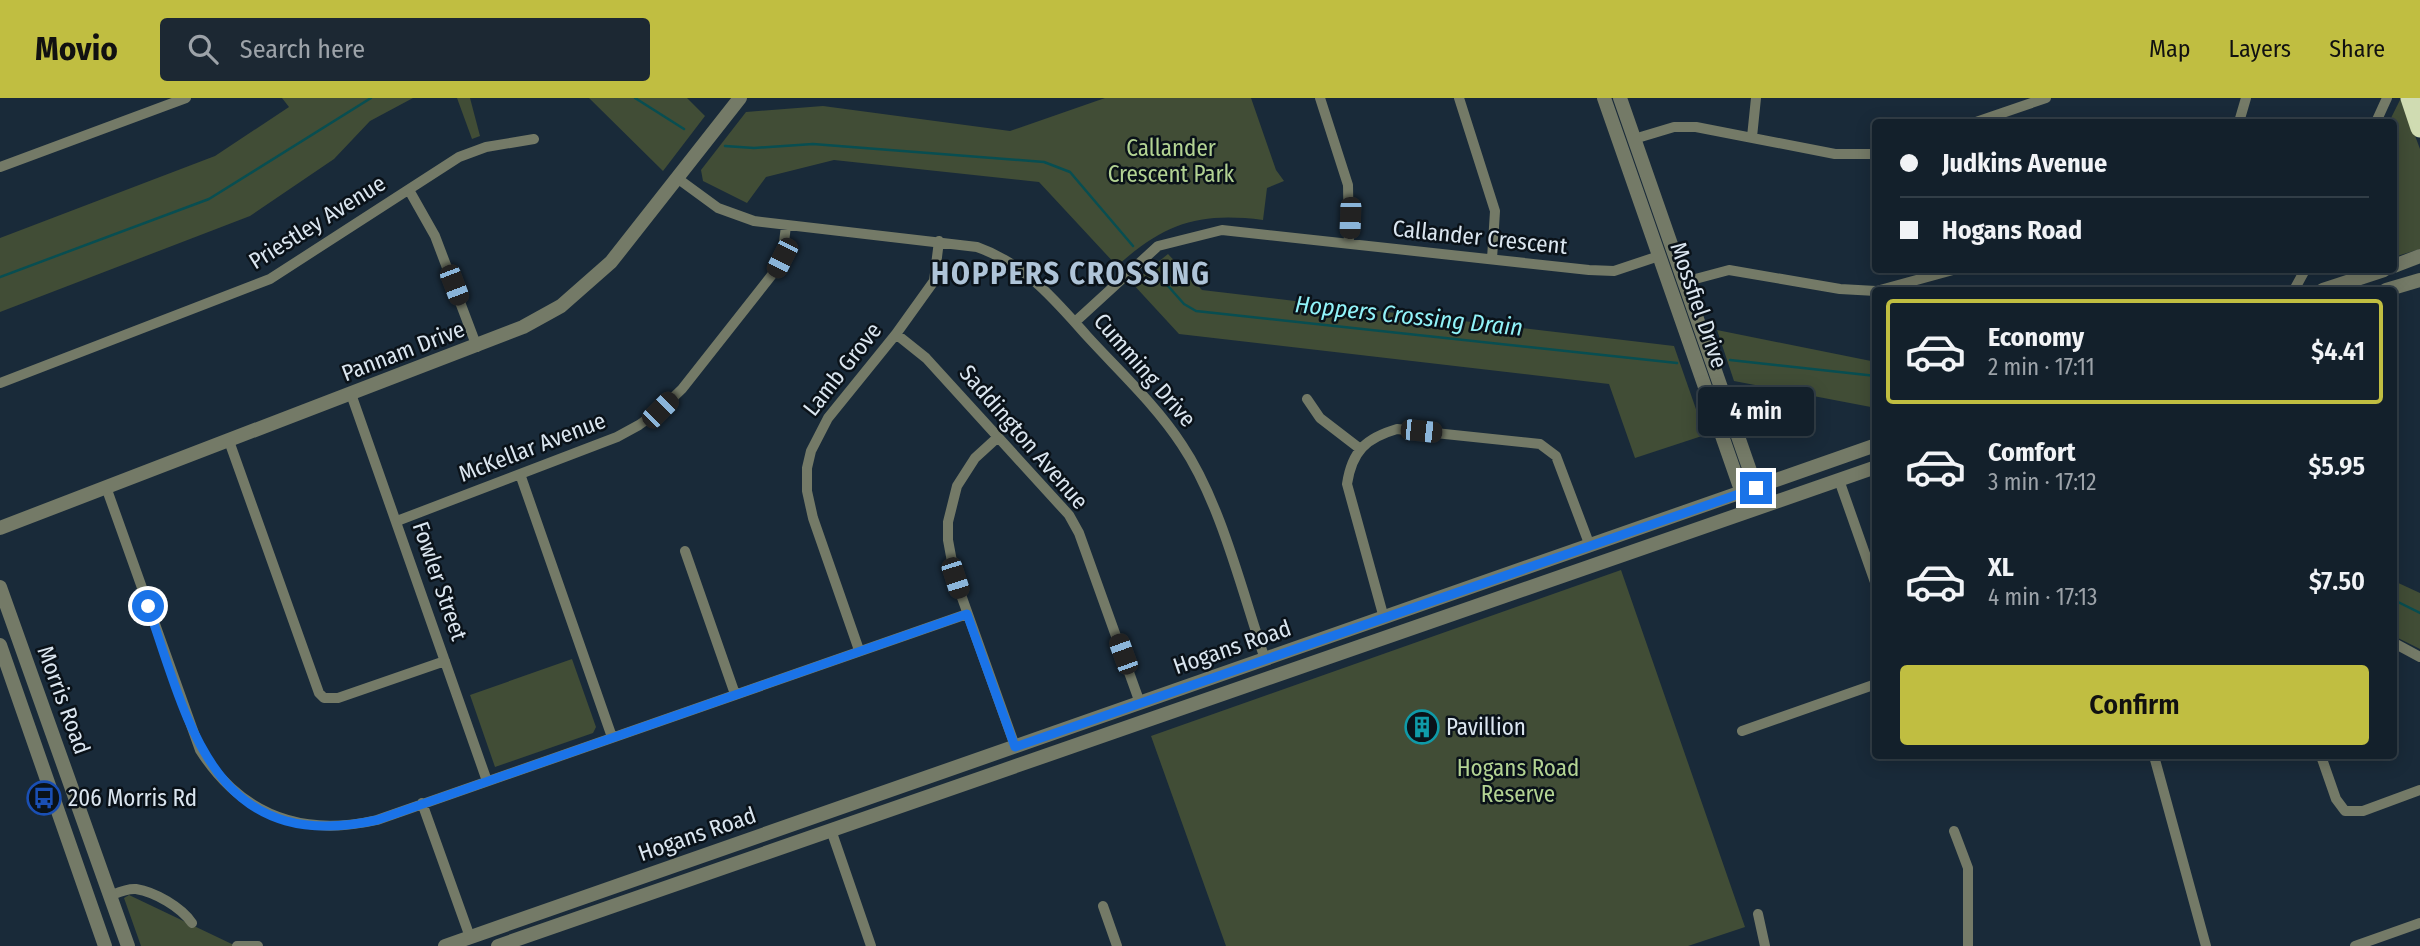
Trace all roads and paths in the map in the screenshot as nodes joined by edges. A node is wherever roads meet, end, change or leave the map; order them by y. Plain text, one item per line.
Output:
1 (186, 98) edge
2 (740, 98) edge
3 (1320, 98) edge
4 (1459, 98) edge
5 (1604, 98) edge
6 (1620, 98) edge
7 (1756, 98) edge
8 (2046, 98) edge
9 (2245, 98) edge
10 (2387, 98) edge
11 (2410, 98) edge
12 (1985, 119) edge
13 (2240, 119) edge
14 (2377, 119) edge
15 (2420, 128) edge
16 (1752, 138) junction
17 (534, 139) dead end
18 (1634, 139) junction
19 (1620, 144) junction
20 (1872, 154) edge
21 (0, 167) edge
22 (677, 178) junction
23 (409, 190) junction
24 (786, 226) junction
25 (939, 241) junction
26 (1349, 243) junction
27 (1674, 252) junction
28 (1659, 256) junction
29 (2420, 256) edge
30 (1492, 259) junction
31 (2397, 265) edge
32 (1942, 273) edge
33 (2375, 273) edge
34 (2420, 280) edge
35 (1684, 282) junction
36 (1670, 287) junction
37 (1889, 287) edge
38 (2332, 287) edge
39 (2396, 287) edge
40 (1872, 290) edge
41 (1074, 322) junction
42 (896, 334) junction
43 (477, 347) junction
44 (0, 383) edge
45 (351, 394) junction
46 (1307, 399) dead end
47 (998, 437) junction
48 (229, 441) junction
49 (1872, 445) edge
50 (1359, 448) junction
51 (1872, 468) edge
52 (520, 474) junction
53 (1839, 480) junction
54 (106, 487) junction
55 (1756, 488) junction
56 (1742, 493) junction
57 (1755, 509) junction
58 (397, 521) junction
59 (0, 528) edge
60 (1590, 546) junction
61 (685, 551) dead end
62 (1872, 574) edge
63 (0, 587) edge
64 (967, 614) junction
65 (1384, 618) junction
66 (0, 645) edge
67 (2397, 645) edge
68 (859, 650) junction
69 (2420, 657) edge
70 (1265, 659) junction
71 (445, 661) junction
72 (1270, 677) junction
73 (1872, 685) edge
74 (1170, 693) junction
75 (735, 694) junction
76 (324, 698) junction
77 (1140, 703) junction
78 (319, 709) dead end
79 (1184, 710) junction
80 (1742, 731) dead end
81 (612, 737) junction
82 (1015, 747) junction
83 (2155, 759) edge
84 (2322, 759) edge
85 (487, 781) junction
86 (2420, 790) edge
87 (422, 803) junction
88 (824, 814) junction
89 (831, 831) junction
90 (1954, 831) dead end
91 (109, 896) junction
92 (1104, 906) dead end
93 (1758, 914) dead end
94 (192, 923) dead end
95 (2420, 923) edge
96 (2389, 934) junction
97 (470, 937) junction
98 (105, 946) edge
99 (128, 946) edge
100 (237, 946) edge
101 (258, 946) edge
102 (445, 946) edge
103 (498, 946) edge
104 (871, 946) edge
105 (1117, 946) edge
106 (1765, 946) edge
107 (1968, 946) edge
108 (2206, 946) edge
109 (2355, 946) edge
110 (2392, 946) edge

1 - 21 street
2 - 22 street, Pannam Drive
3 - 26 street
4 - 30 street
5 - 19 street, Mossfiel Drive
6 - 18 street, Mossfiel Drive
7 - 16 street
8 - 12 street
9 - 13 street
10 - 14 street
11 - 15 highway
16 - 18 street
16 - 20 street
17 - 23 street, Priestley Avenue
18 - 19 street
18 - 27 street, Mossfiel Drive
19 - 28 street, Mossfiel Drive
22 - 24 street, Cumming Drive
22 - 43 street, Pannam Drive
23 - 43 street
23 - 44 street, Priestley Avenue
24 - 25 street, Cumming Drive
24 - 52 street, McKellar Avenue
25 - 41 street, Cumming Drive
25 - 42 street, Lamb Grove
26 - 30 street, Callander Crescent
26 - 41 street, Callander Crescent
27 - 28 street
27 - 35 street, Mossfiel Drive
28 - 30 street, Callander Crescent
28 - 36 street, Mossfiel Drive
29 - 31 street
32 - 37 street
33 - 38 street
34 - 39 street
35 - 36 street
35 - 40 street
35 - 55 street, Mossfiel Drive
36 - 56 street, Mossfiel Drive
41 - 70 street, Cumming Drive
42 - 47 street, Saddington Avenue
42 - 68 street, Lamb Grove
43 - 45 street, Pannam Drive
45 - 48 street, Pannam Drive
45 - 58 street, Fowler Street
46 - 50 street
47 - 64 street
47 - 77 street, Saddington Avenue
48 - 54 street, Pannam Drive
48 - 76 street
49 - 55 street, Hogans Road
50 - 60 street
50 - 65 street
51 - 53 street, Hogans Road
52 - 58 street, McKellar Avenue
52 - 81 street
53 - 57 street, Hogans Road
53 - 62 street
54 - 59 street, Pannam Drive
54 - 87 street
55 - 56 street, Hogans Road
55 - 57 street, Mossfiel Drive
56 - 57 street, Mossfiel Drive
56 - 60 street, Hogans Road
57 - 72 street, Hogans Road
58 - 71 street, Fowler Street
60 - 65 street, Hogans Road
61 - 75 street
63 - 91 street, Morris Road
64 - 68 street
64 - 82 street
65 - 70 street, Hogans Road
66 - 98 street, Morris Road
67 - 69 street
68 - 75 street
70 - 72 street
70 - 74 street, Hogans Road
71 - 76 street
71 - 85 street, Fowler Street
72 - 79 street, Hogans Road
73 - 80 street
74 - 77 street, Hogans Road
74 - 79 street
75 - 81 street
76 - 78 street
77 - 82 street, Hogans Road
79 - 89 street, Hogans Road
81 - 85 street
82 - 88 street, Hogans Road
83 - 108 street
84 - 86 street
85 - 87 street
87 - 97 street
88 - 89 street
88 - 97 street, Hogans Road
89 - 103 street, Hogans Road
89 - 104 street
90 - 107 street
91 - 94 street
91 - 99 street, Morris Road
92 - 105 street
93 - 106 street
95 - 96 street
96 - 109 street
96 - 110 street
97 - 102 street, Hogans Road
100 - 101 street

